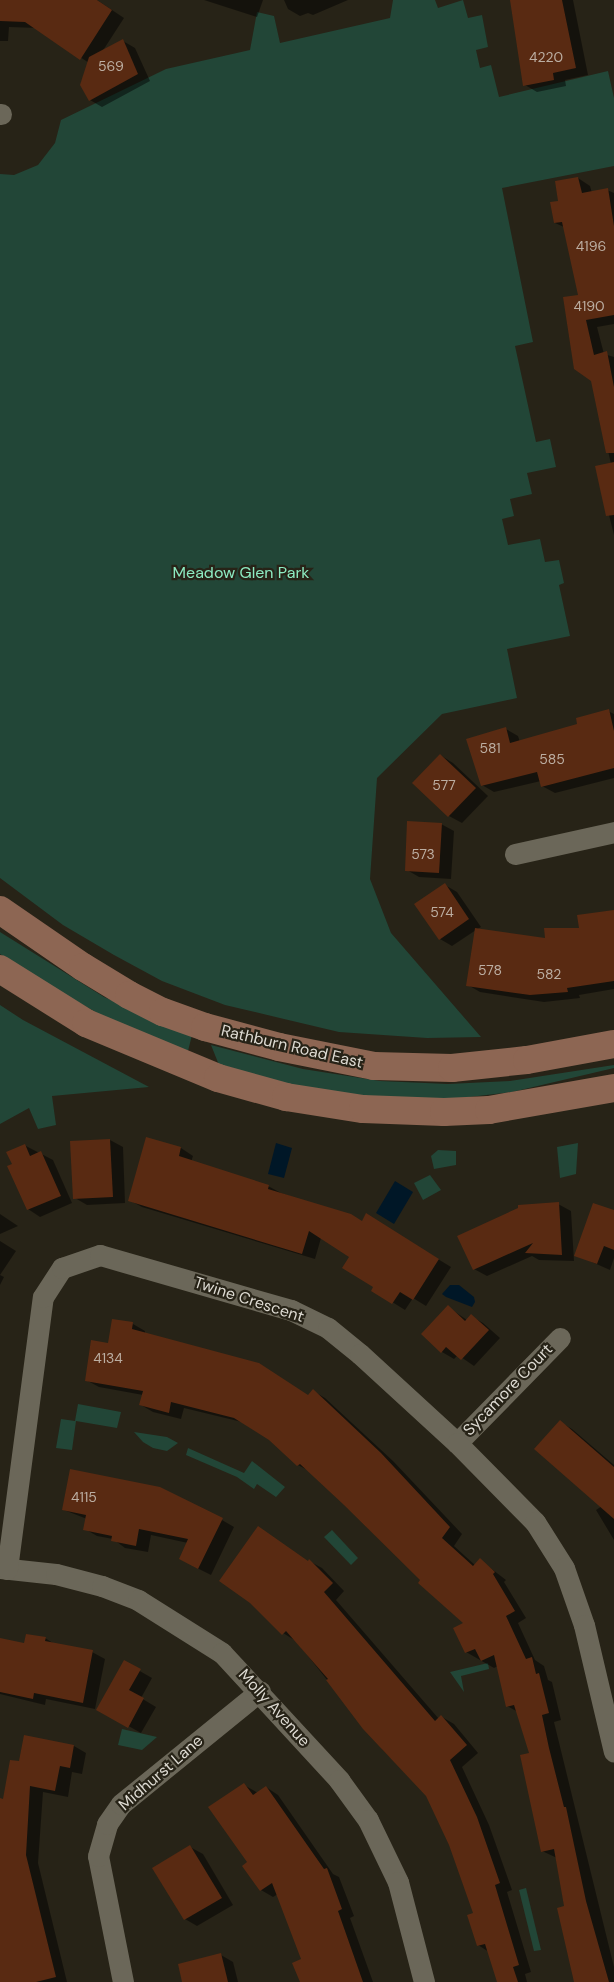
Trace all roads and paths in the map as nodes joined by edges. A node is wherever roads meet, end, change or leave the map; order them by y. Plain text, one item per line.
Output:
1 (614, 832) edge
2 (515, 854) dead end
3 (0, 910) edge
4 (0, 969) edge
5 (614, 1044) edge
6 (614, 1088) edge
7 (560, 1338) dead end
8 (457, 1443) junction
9 (4, 1568) edge
10 (260, 1691) junction
11 (614, 1752) edge
12 (123, 1982) edge
13 (424, 1982) edge

1 - 2 street
3 - 5 street, Rathburn Road East
4 - 6 street
7 - 8 street, Sycamore Court
8 - 9 street, Twine Crescent
8 - 11 street, Twine Crescent
9 - 10 street, Molly Avenue
10 - 12 street, Midhurst Lane
10 - 13 street, Molly Avenue

